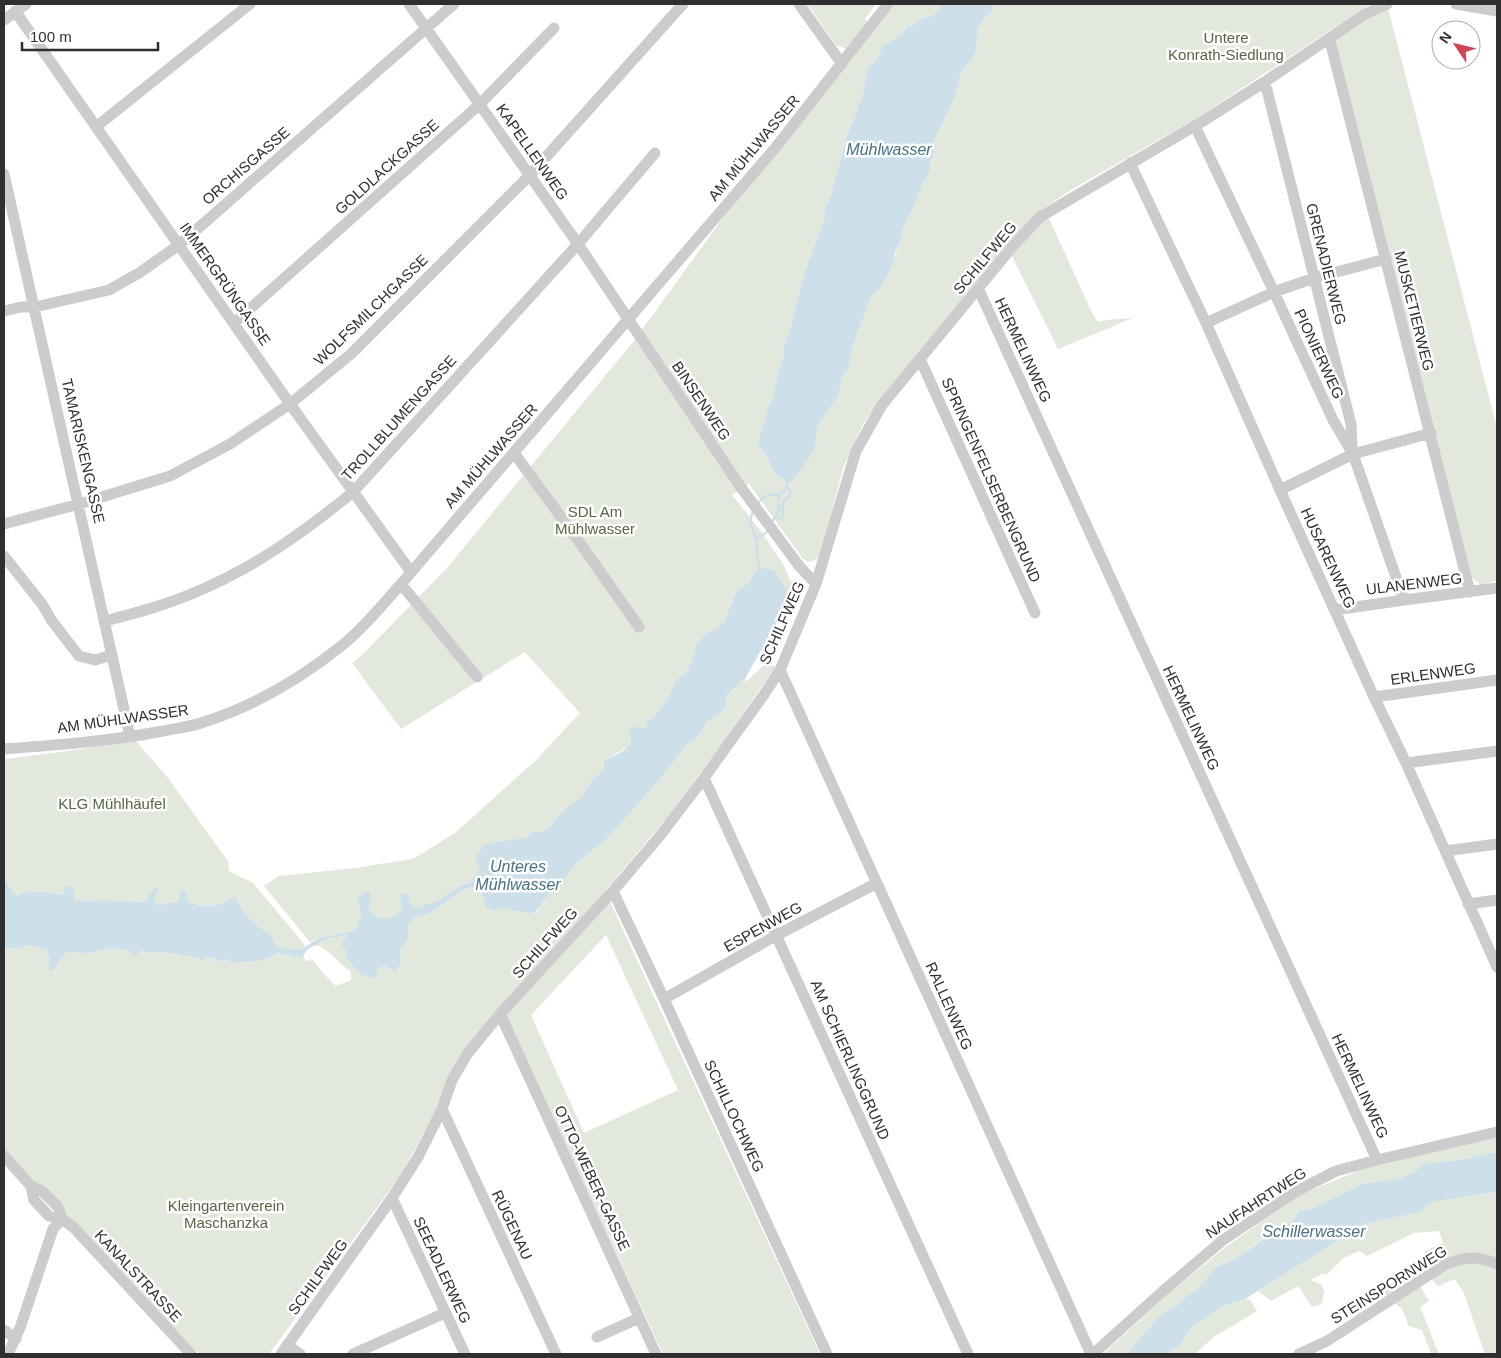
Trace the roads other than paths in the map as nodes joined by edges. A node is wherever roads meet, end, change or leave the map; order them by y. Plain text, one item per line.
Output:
1 (26, 4) edge
2 (250, 4) edge
3 (409, 4) edge
4 (454, 4) edge
5 (683, 4) edge
6 (799, 4) edge
7 (888, 4) edge
8 (1387, 4) edge
9 (1456, 4) edge
10 (1497, 11) edge
11 (15, 12) junction
12 (4, 20) edge
13 (426, 28) junction
14 (554, 28) dead end
15 (1328, 39) junction
16 (842, 64) junction
17 (1263, 83) junction
18 (480, 104) junction
19 (97, 126) junction
20 (1195, 126) junction
21 (655, 153) dead end
22 (1130, 163) junction
23 (4, 174) edge
24 (529, 176) junction
25 (578, 244) junction
26 (179, 245) junction
27 (1386, 259) junction
28 (1314, 278) junction
29 (978, 288) junction
30 (1274, 292) junction
31 (35, 307) junction
32 (4, 311) edge
33 (628, 319) junction
34 (234, 323) junction
35 (1206, 323) junction
36 (920, 359) junction
37 (290, 404) junction
38 (1430, 433) junction
39 (514, 453) junction
40 (1353, 454) junction
41 (1280, 490) junction
42 (353, 492) junction
43 (79, 504) junction
44 (4, 524) edge
45 (4, 556) edge
46 (411, 572) junction
47 (401, 584) junction
48 (816, 584) junction
49 (1497, 588) edge
50 (1470, 592) junction
51 (1404, 600) junction
52 (1335, 610) junction
53 (1035, 612) dead end
54 (105, 621) junction
55 (639, 628) dead end
56 (112, 656) junction
57 (780, 670) junction
58 (477, 677) dead end
59 (1497, 680) edge
60 (1374, 697) junction
61 (130, 736) junction
62 (4, 749) edge
63 (1497, 751) edge
64 (1406, 763) junction
65 (704, 778) junction
66 (1497, 844) edge
67 (1445, 851) junction
68 (877, 883) junction
69 (613, 891) junction
70 (1497, 900) edge
71 (1468, 904) junction
72 (777, 935) junction
73 (1497, 967) edge
74 (664, 999) junction
75 (500, 1014) junction
76 (442, 1109) junction
77 (1497, 1132) edge
78 (4, 1156) edge
79 (1377, 1160) junction
80 (392, 1198) junction
81 (62, 1219) junction
82 (1497, 1264) edge
83 (445, 1313) junction
84 (639, 1318) junction
85 (4, 1330) edge
86 (597, 1337) dead end
87 (16, 1339) junction
88 (179, 1342) junction
89 (284, 1350) edge
90 (8, 1354) edge
91 (176, 1354) edge
92 (191, 1354) edge
93 (300, 1354) edge
94 (353, 1354) edge
95 (465, 1354) edge
96 (556, 1354) edge
97 (656, 1354) edge
98 (827, 1354) edge
99 (968, 1354) edge
100 (1092, 1354) edge
101 (1299, 1354) edge

1 - 11 street
2 - 19 street
3 - 13 street, KAPELLENWEG
4 - 13 street, ORCHISGASSE
5 - 24 street, WOLFSMILCHGASSE
6 - 16 street
7 - 16 street, AM MÜHLWASSER
8 - 15 street, SCHILFWEG
9 - 10 street
11 - 12 street
11 - 19 street, IMMERGRÜNGASSE
13 - 18 street, KAPELLENWEG
13 - 26 street, ORCHISGASSE
14 - 18 street, GOLDLACKGASSE
15 - 17 street, SCHILFWEG
15 - 27 street, MUSKETIERWEG
16 - 33 street, AM MÜHLWASSER
17 - 20 street, SCHILFWEG
17 - 28 street, GRENADIERWEG
18 - 24 street, KAPELLENWEG
18 - 34 street, GOLDLACKGASSE
19 - 26 street, IMMERGRÜNGASSE
20 - 22 street, SCHILFWEG
20 - 30 street, PIONIERWEG
21 - 25 street, TROLLBLUMENGASSE
22 - 29 street, SCHILFWEG
22 - 35 street, HUSARENWEG
23 - 31 street, TAMARISKENGASSE
24 - 25 street, KAPELLENWEG
24 - 37 street, WOLFSMILCHGASSE
25 - 33 street, KAPELLENWEG
25 - 42 street, TROLLBLUMENGASSE
26 - 31 street, ORCHISGASSE
26 - 34 street, IMMERGRÜNGASSE
27 - 28 street
27 - 38 street, MUSKETIERWEG
28 - 30 street
28 - 40 street, GRENADIERWEG
29 - 36 street, SCHILFWEG
29 - 79 street, HERMELINWEG
30 - 35 street
30 - 40 street, PIONIERWEG
31 - 32 street, ORCHISGASSE
31 - 43 street, TAMARISKENGASSE
33 - 39 street, AM MÜHLWASSER
33 - 48 street, BINSENWEG
34 - 37 street, IMMERGRÜNGASSE
35 - 41 street, HUSARENWEG
36 - 48 street, SCHILFWEG
36 - 53 street, SPRINGENFELSERBENGRUND
37 - 42 street, IMMERGRÜNGASSE
37 - 43 street, WOLFSMILCHGASSE
38 - 40 street
38 - 50 street, MUSKETIERWEG
39 - 46 street, AM MÜHLWASSER
39 - 55 street
40 - 41 street
40 - 51 street, PIONIERWEG
41 - 52 street, HUSARENWEG
42 - 46 street, IMMERGRÜNGASSE
42 - 54 street, TROLLBLUMENGASSE
43 - 44 street, WOLFSMILCHGASSE
43 - 54 street, TAMARISKENGASSE
45 - 56 street
46 - 47 street, AM MÜHLWASSER
47 - 58 street
47 - 61 street, AM MÜHLWASSER
48 - 57 street, SCHILFWEG
49 - 50 street, ULANENWEG
50 - 51 street, ULANENWEG
51 - 52 street, ULANENWEG
52 - 60 street, HUSARENWEG
54 - 56 street, TAMARISKENGASSE
56 - 61 street, TAMARISKENGASSE
57 - 65 street, SCHILFWEG
57 - 68 street, RALLENWEG
59 - 60 street, ERLENWEG
60 - 64 street, HUSARENWEG
61 - 62 street, AM MÜHLWASSER
63 - 64 street
64 - 67 street, HUSARENWEG
65 - 69 street, SCHILFWEG
65 - 72 street, AM SCHIERLINGGRUND
66 - 67 street
67 - 71 street, HUSARENWEG
68 - 72 street, ESPENWEG
68 - 100 street, RALLENWEG
69 - 74 street, SCHILLOCHWEG
69 - 75 street, SCHILFWEG
70 - 71 street
71 - 73 street, HUSARENWEG
72 - 74 street, ESPENWEG
72 - 99 street, AM SCHIERLINGGRUND
74 - 98 street, SCHILLOCHWEG
75 - 76 street, SCHILFWEG
75 - 84 street, OTTO-WEBER-GASSE
76 - 80 street, SCHILFWEG
76 - 96 street, RÜGENAU
77 - 79 street, NAUFAHRTWEG
78 - 81 street, KANALSTRASSE
79 - 100 street, NAUFAHRTWEG
80 - 83 street, SEEADLERWEG
80 - 89 street, SCHILFWEG
81 - 87 street
81 - 88 street, KANALSTRASSE
82 - 101 street, STEINSPORNWEG
83 - 94 street
83 - 95 street, SEEADLERWEG
84 - 86 street
84 - 97 street, OTTO-WEBER-GASSE
85 - 87 street
87 - 90 street
88 - 91 street
88 - 92 street, KANALSTRASSE
89 - 93 street

